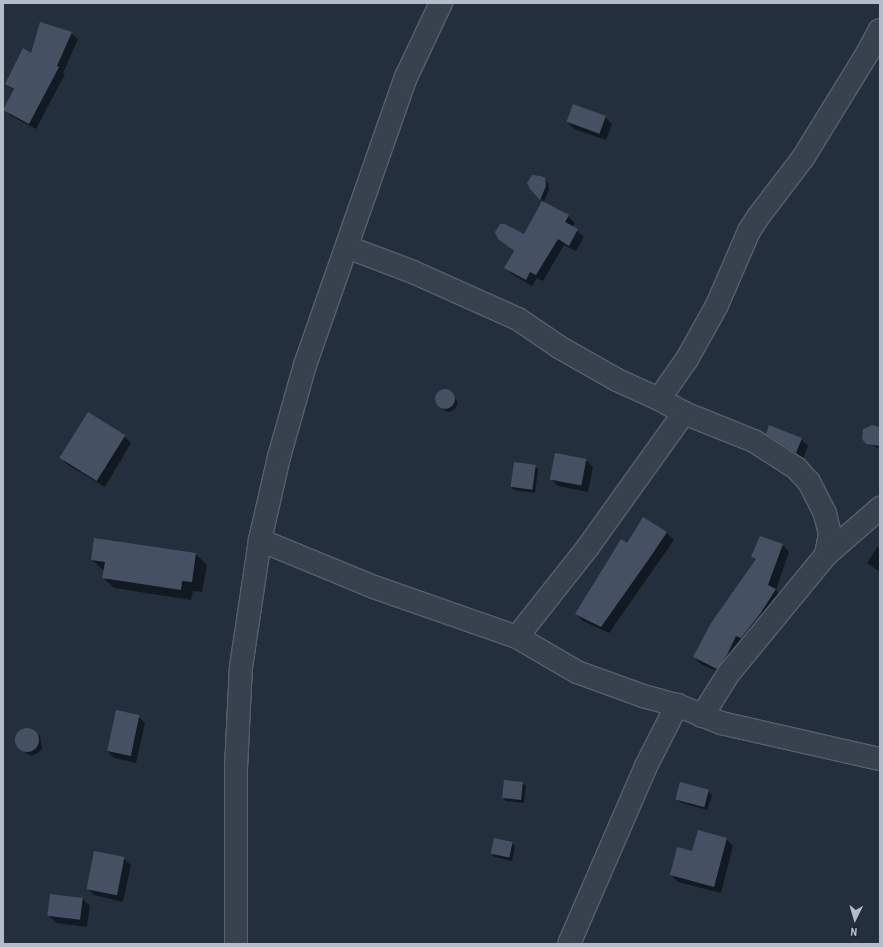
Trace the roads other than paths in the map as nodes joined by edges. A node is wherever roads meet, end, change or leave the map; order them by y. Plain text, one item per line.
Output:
1 (441, 3) edge
2 (880, 30) edge
3 (347, 247) junction
4 (659, 399) junction
5 (684, 413) junction
6 (880, 508) edge
7 (260, 540) junction
8 (826, 555) junction
9 (517, 637) junction
10 (676, 705) junction
11 (702, 716) junction
12 (880, 759) edge
13 (236, 944) edge
14 (569, 944) edge

1 - 3 street
2 - 4 street
3 - 4 street
3 - 7 street
4 - 5 street
5 - 8 street
5 - 9 street
6 - 8 street
7 - 9 street
7 - 13 street
8 - 11 street
9 - 10 street
10 - 11 street
10 - 14 street
11 - 12 street

